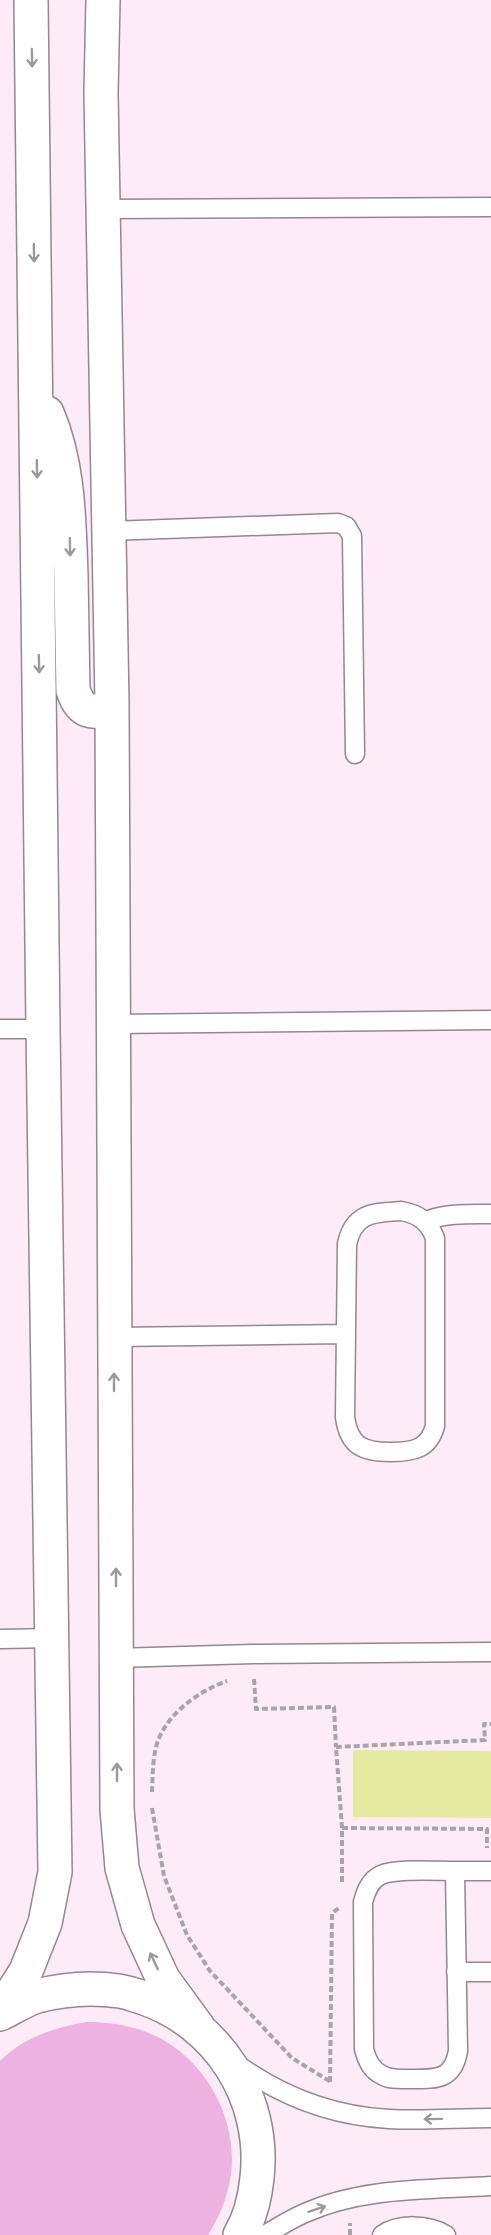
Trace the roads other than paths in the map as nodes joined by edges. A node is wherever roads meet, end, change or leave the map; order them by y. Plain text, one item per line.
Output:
1 (31, 0) edge
2 (103, 0) edge
3 (491, 207) edge
4 (103, 209) junction
5 (36, 389) junction
6 (109, 531) junction
7 (112, 704) junction
8 (355, 754) dead end
9 (491, 1020) edge
10 (112, 1024) junction
11 (0, 1029) edge
12 (43, 1029) junction
13 (491, 1214) edge
14 (426, 1221) junction
15 (346, 1334) junction
16 (114, 1337) junction
17 (53, 1638) junction
18 (0, 1639) edge
19 (491, 1652) edge
20 (116, 1658) junction
21 (454, 1871) junction
22 (491, 1871) edge
23 (456, 1972) junction
24 (491, 1972) edge
25 (0, 2013) edge
26 (198, 2027) junction
27 (225, 2057) junction
28 (491, 2118) edge
29 (491, 2186) edge
30 (240, 2235) edge
31 (265, 2235) edge
32 (382, 2235) edge
33 (446, 2235) edge

1 -> 5 street
2 - 4 street
3 - 4 lane
4 - 6 street
5 -> 7 street
5 -> 12 street
6 - 7 street
6 - 8 lane
7 - 10 street
9 - 10 lane
10 - 16 street
11 - 12 lane
12 - 17 street
13 - 14 lane
14 - 15 lane
14 - 15 lane
15 - 16 lane
20 -> 16 street
17 - 18 lane
17 - 25 street
19 - 20 lane
26 -> 20 street
21 - 22 lane
21 - 23 lane
21 - 23 lane
23 - 24 lane
25 - 26 street
26 - 27 street
28 -> 27 lane
27 - 30 street
31 -> 29 lane
32 - 33 lane

